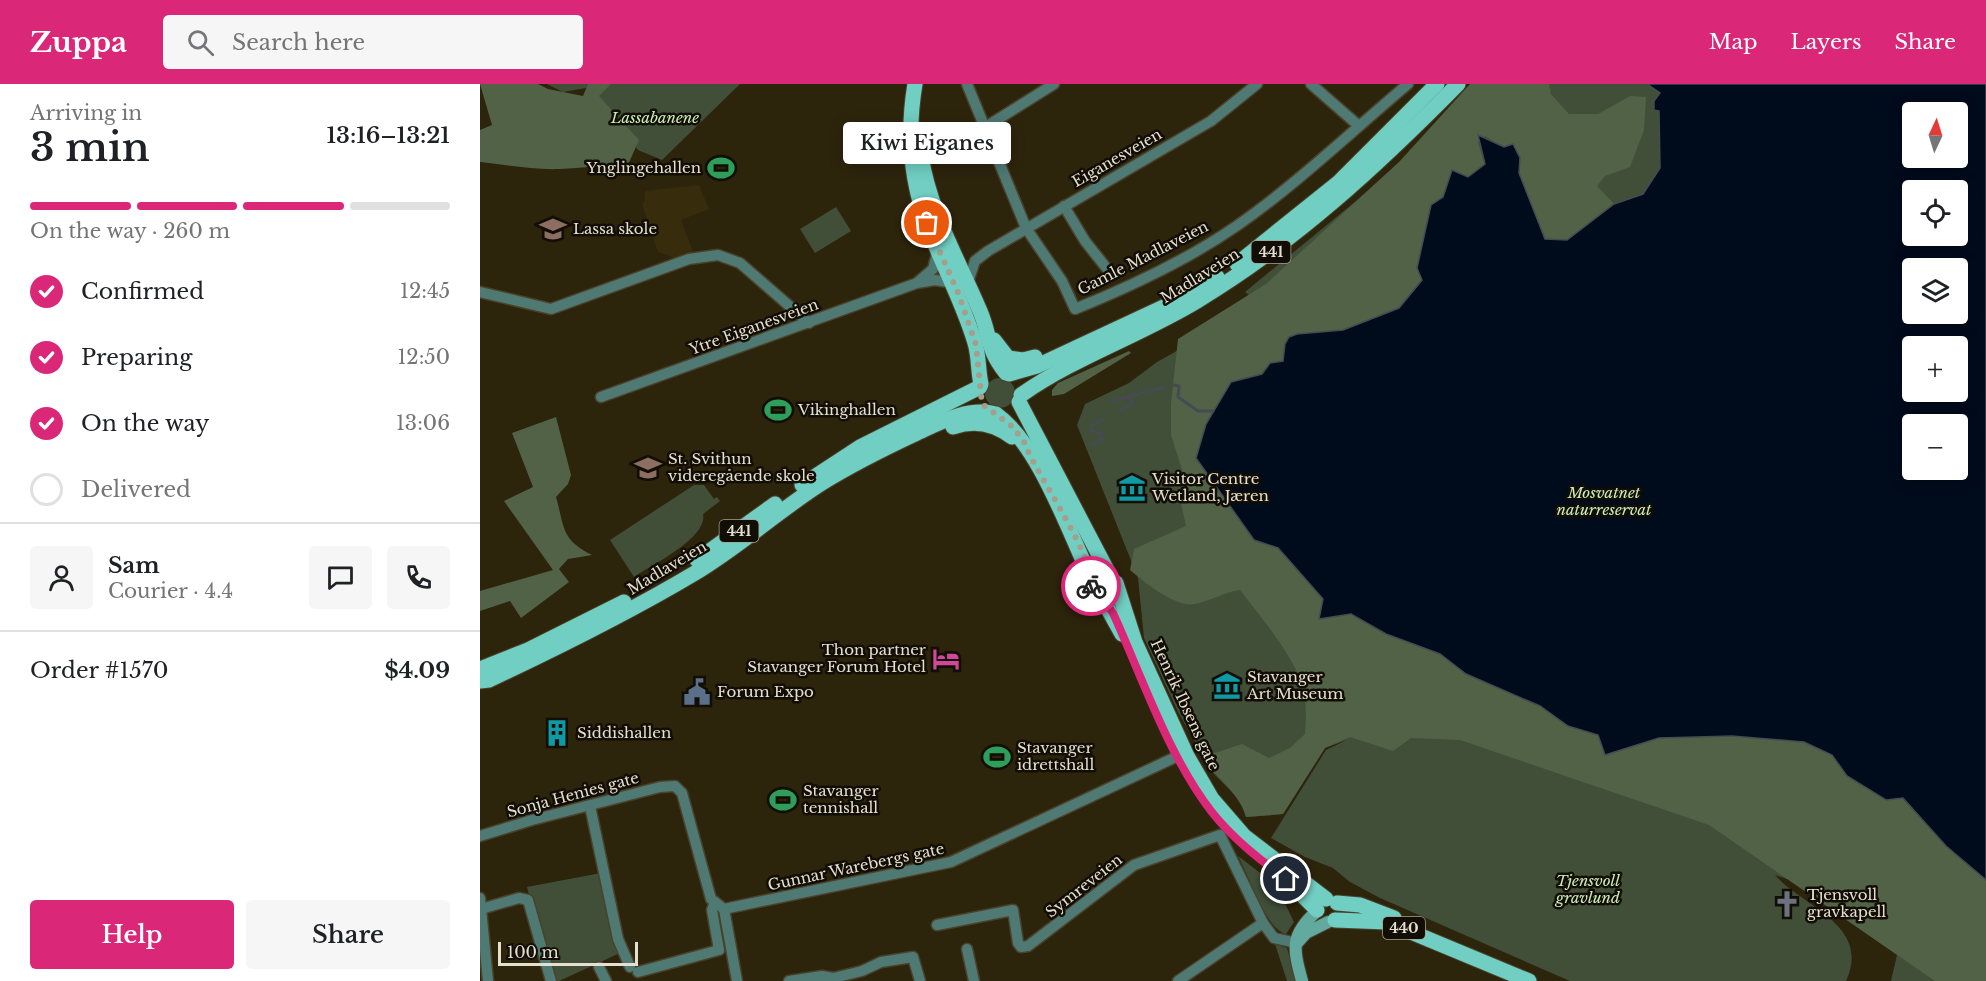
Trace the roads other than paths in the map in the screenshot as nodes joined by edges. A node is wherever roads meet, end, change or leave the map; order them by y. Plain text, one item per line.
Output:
1 (915, 84) edge
2 (920, 84) edge
3 (967, 84) edge
4 (1054, 84) edge
5 (1257, 84) edge
6 (1311, 84) edge
7 (1408, 84) edge
8 (1437, 84) edge
9 (1458, 84) edge
10 (1359, 126) junction
11 (984, 128) junction
12 (1064, 206) junction
13 (1026, 228) junction
14 (944, 250) junction
15 (988, 251) junction
16 (1108, 270) dead end
17 (961, 283) junction
18 (916, 284) junction
19 (480, 292) edge
20 (982, 316) junction
21 (809, 323) junction
22 (1056, 357) junction
23 (1007, 374) junction
24 (980, 386) junction
25 (601, 397) dead end
26 (1020, 399) junction
27 (994, 413) junction
28 (933, 426) junction
29 (1028, 452) junction
30 (1112, 578) junction
31 (1092, 580) junction
32 (1102, 598) junction
33 (480, 669) edge
34 (480, 681) edge
35 (1178, 756) junction
36 (590, 806) junction
37 (480, 836) edge
38 (480, 898) edge
39 (719, 906) junction
40 (481, 909) edge
41 (1327, 911) junction
42 (1263, 923) junction
43 (937, 925) dead end
44 (1297, 943) junction
45 (481, 946) edge
46 (968, 949) dead end
47 (599, 967) dead end
48 (823, 979) edge
49 (488, 981) edge
50 (551, 981) edge
51 (606, 981) edge
52 (737, 981) edge
53 (789, 981) edge
54 (920, 981) edge
55 (974, 981) edge
56 (1178, 981) edge
57 (1302, 981) edge
58 (1529, 981) edge

1 - 14 main road
2 - 14 main road
3 - 11 street
4 - 11 street
5 - 12 street, Eiganesveien
6 - 10 street
7 - 10 street, Gamle Madlaveien
8 - 22 main road, Madlaveien / 441
9 - 26 main road, Madlaveien / 441
10 - 13 street, Gamle Madlaveien
11 - 13 street
12 - 13 street, Eiganesveien
12 - 16 street
13 - 15 street, Eiganesveien
14 - 15 street, Eiganesveien
14 - 17 main road
14 - 18 street, Ytre Eiganesveien
15 - 17 street, Eiganesveien
17 - 18 street, Ytre Eiganesveien
17 - 20 main road
17 - 24 main road
18 - 21 street, Ytre Eiganesveien
19 - 21 street
20 - 22 main road, 441
20 - 23 main road
21 - 25 street, Ytre Eiganesveien
22 - 23 main road, Madlaveien / 441
23 - 24 main road, 441
23 - 26 main road
24 - 27 main road
24 - 33 main road, Madlaveien / 441
26 - 27 main road, 441
26 - 30 main road, Henrik Ibsens gate / 440
27 - 28 main road, Madlaveien / 441
27 - 29 main road
28 - 29 main road, 441
28 - 34 main road, Madlaveien / 441
29 - 31 main road
30 - 31 main road
30 - 32 main road
30 - 41 main road, Henrik Ibsens gate / 440
31 - 32 main road
32 - 35 main road, Henrik Ibsens gate
35 - 39 street, Gunnar Warebergs gate
35 - 41 main road, Henrik Ibsens gate
36 - 37 street, Sonja Henies gate
36 - 39 street, Sonja Henies gate
36 - 39 street
38 - 40 street
39 - 52 street
40 - 45 street
40 - 50 street
41 - 44 street
41 - 58 main road, Henrik Ibsens gate / 440
42 - 43 street, Symreveien
42 - 44 street
42 - 56 street
44 - 57 street
45 - 49 street
46 - 55 street
47 - 51 street
48 - 53 street
48 - 54 street

